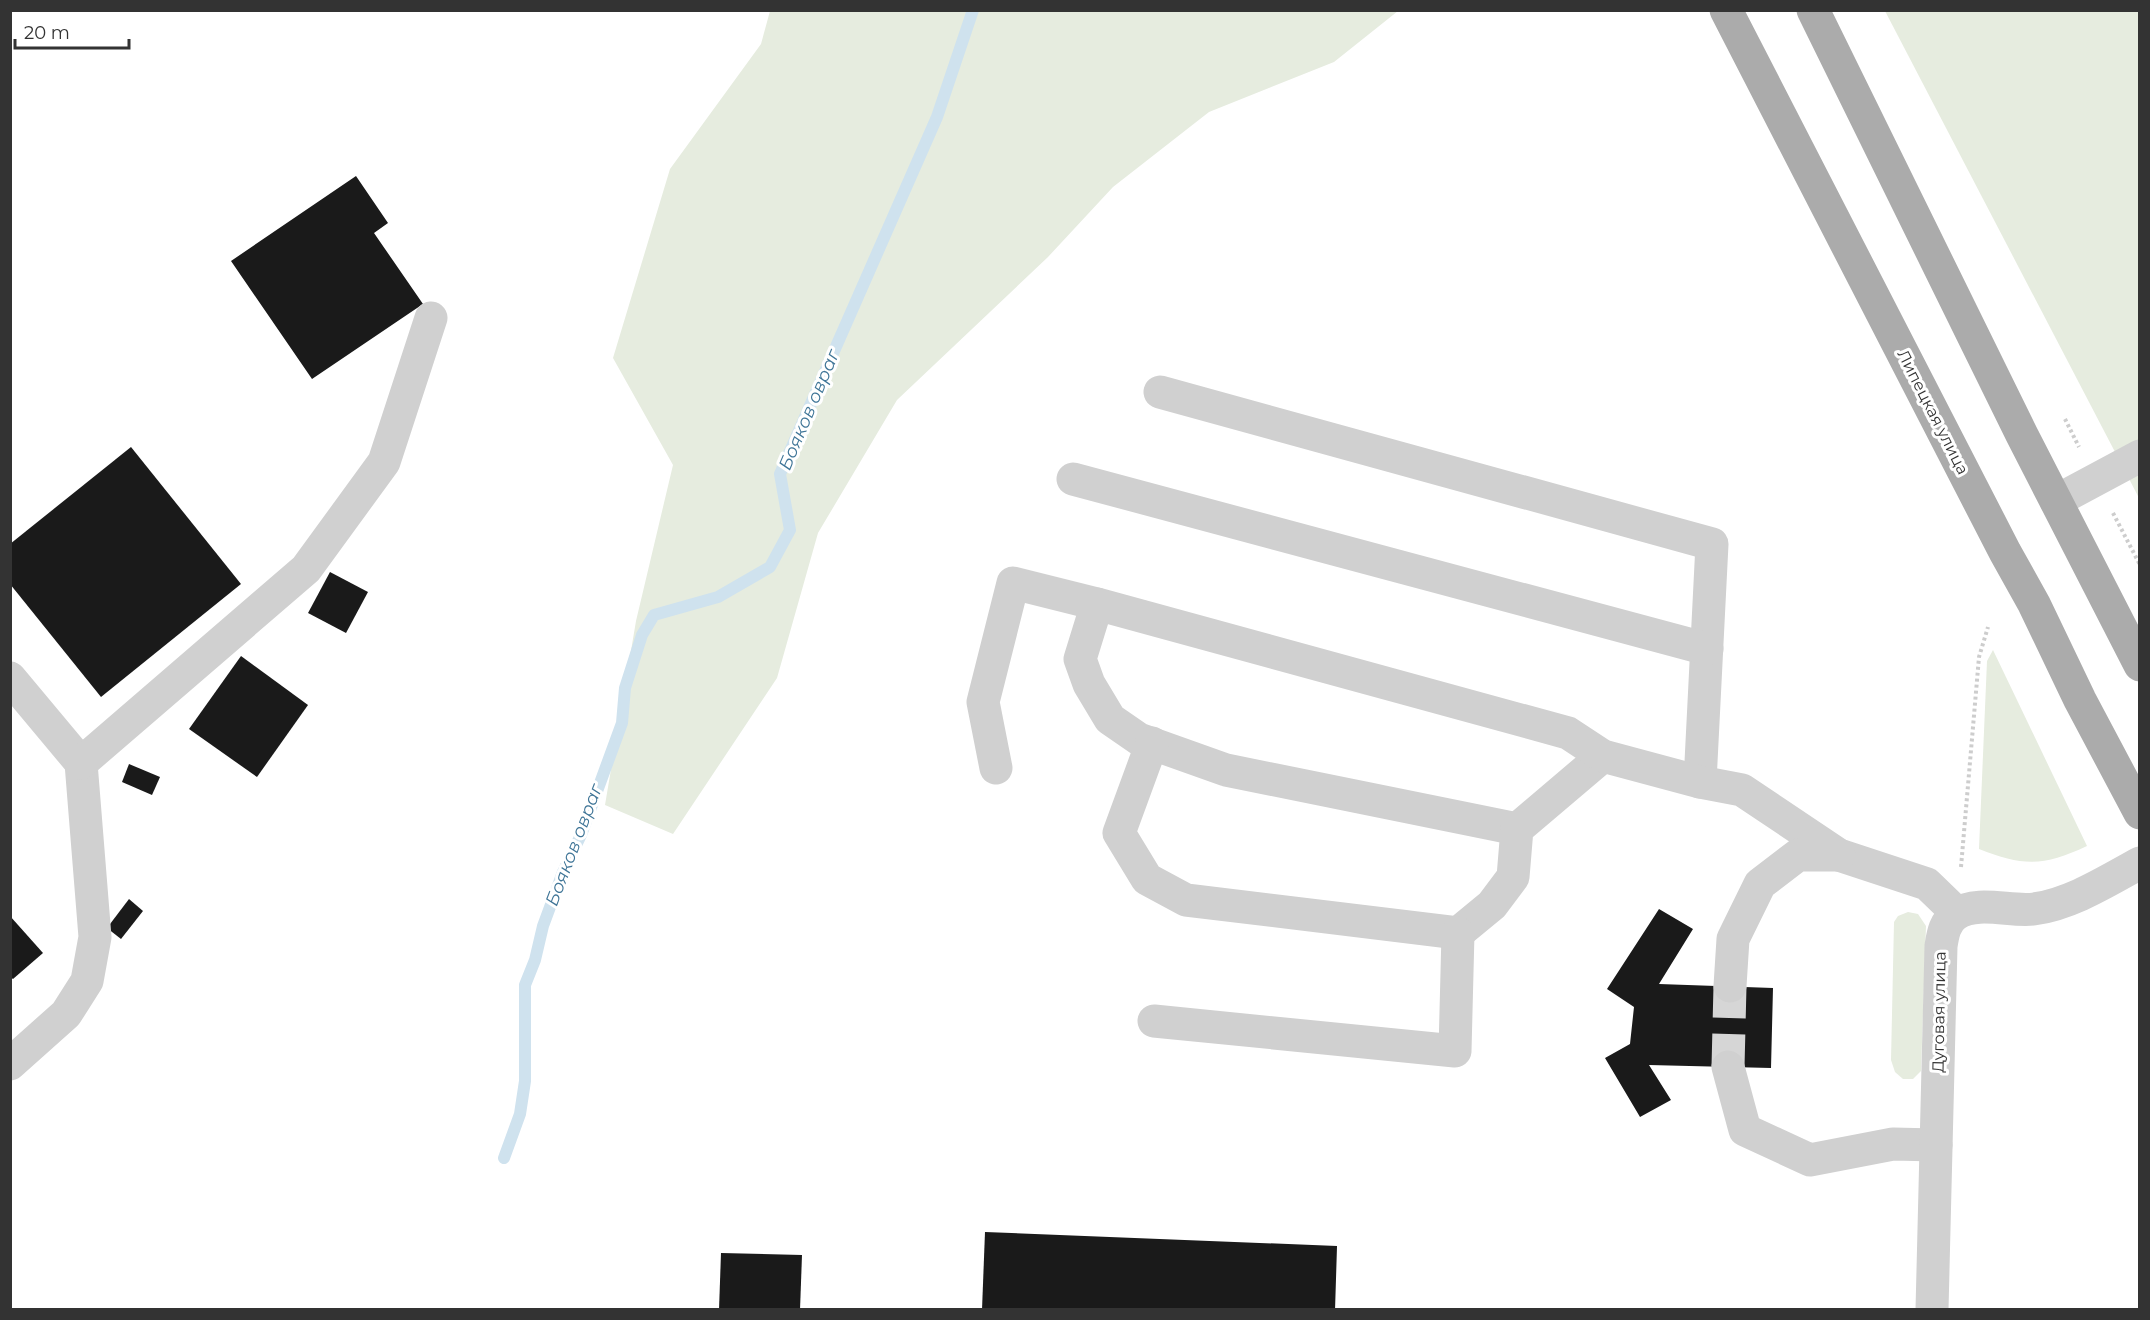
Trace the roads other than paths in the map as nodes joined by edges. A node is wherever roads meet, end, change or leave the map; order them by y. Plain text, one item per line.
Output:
1 (1726, 10) edge
2 (1813, 10) edge
3 (431, 318) dead end
4 (1160, 392) dead end
5 (2139, 456) edge
6 (1073, 479) dead end
7 (2056, 501) junction
8 (1097, 604) junction
9 (1707, 649) junction
10 (2139, 665) edge
11 (10, 678) edge
12 (1152, 743) junction
13 (1604, 756) junction
14 (81, 763) junction
15 (996, 768) dead end
16 (1700, 782) junction
17 (2139, 813) edge
18 (1517, 829) junction
19 (1839, 855) junction
20 (2139, 863) edge
21 (1958, 913) junction
22 (1458, 933) junction
23 (1730, 986) tunnel mouth
24 (1154, 1021) dead end
25 (10, 1064) edge
26 (1728, 1067) tunnel mouth
27 (1936, 1145) junction
28 (1932, 1310) edge

1 - 17 main road, Липецкая улица
2 - 7 main road
3 - 14 street
4 - 9 street
5 - 7 street
6 - 9 street
7 - 10 main road
8 - 12 street
8 - 13 street
8 - 15 street
9 - 16 street
11 - 14 street
12 - 18 street
12 - 22 street
13 - 16 street
13 - 18 street
14 - 25 street
16 - 19 street
18 - 22 street
19 - 21 street
19 - 23 street
20 - 21 street
21 - 27 street, Дуговая улица
22 - 24 street
26 - 27 street
27 - 28 street, Дуговая улица

